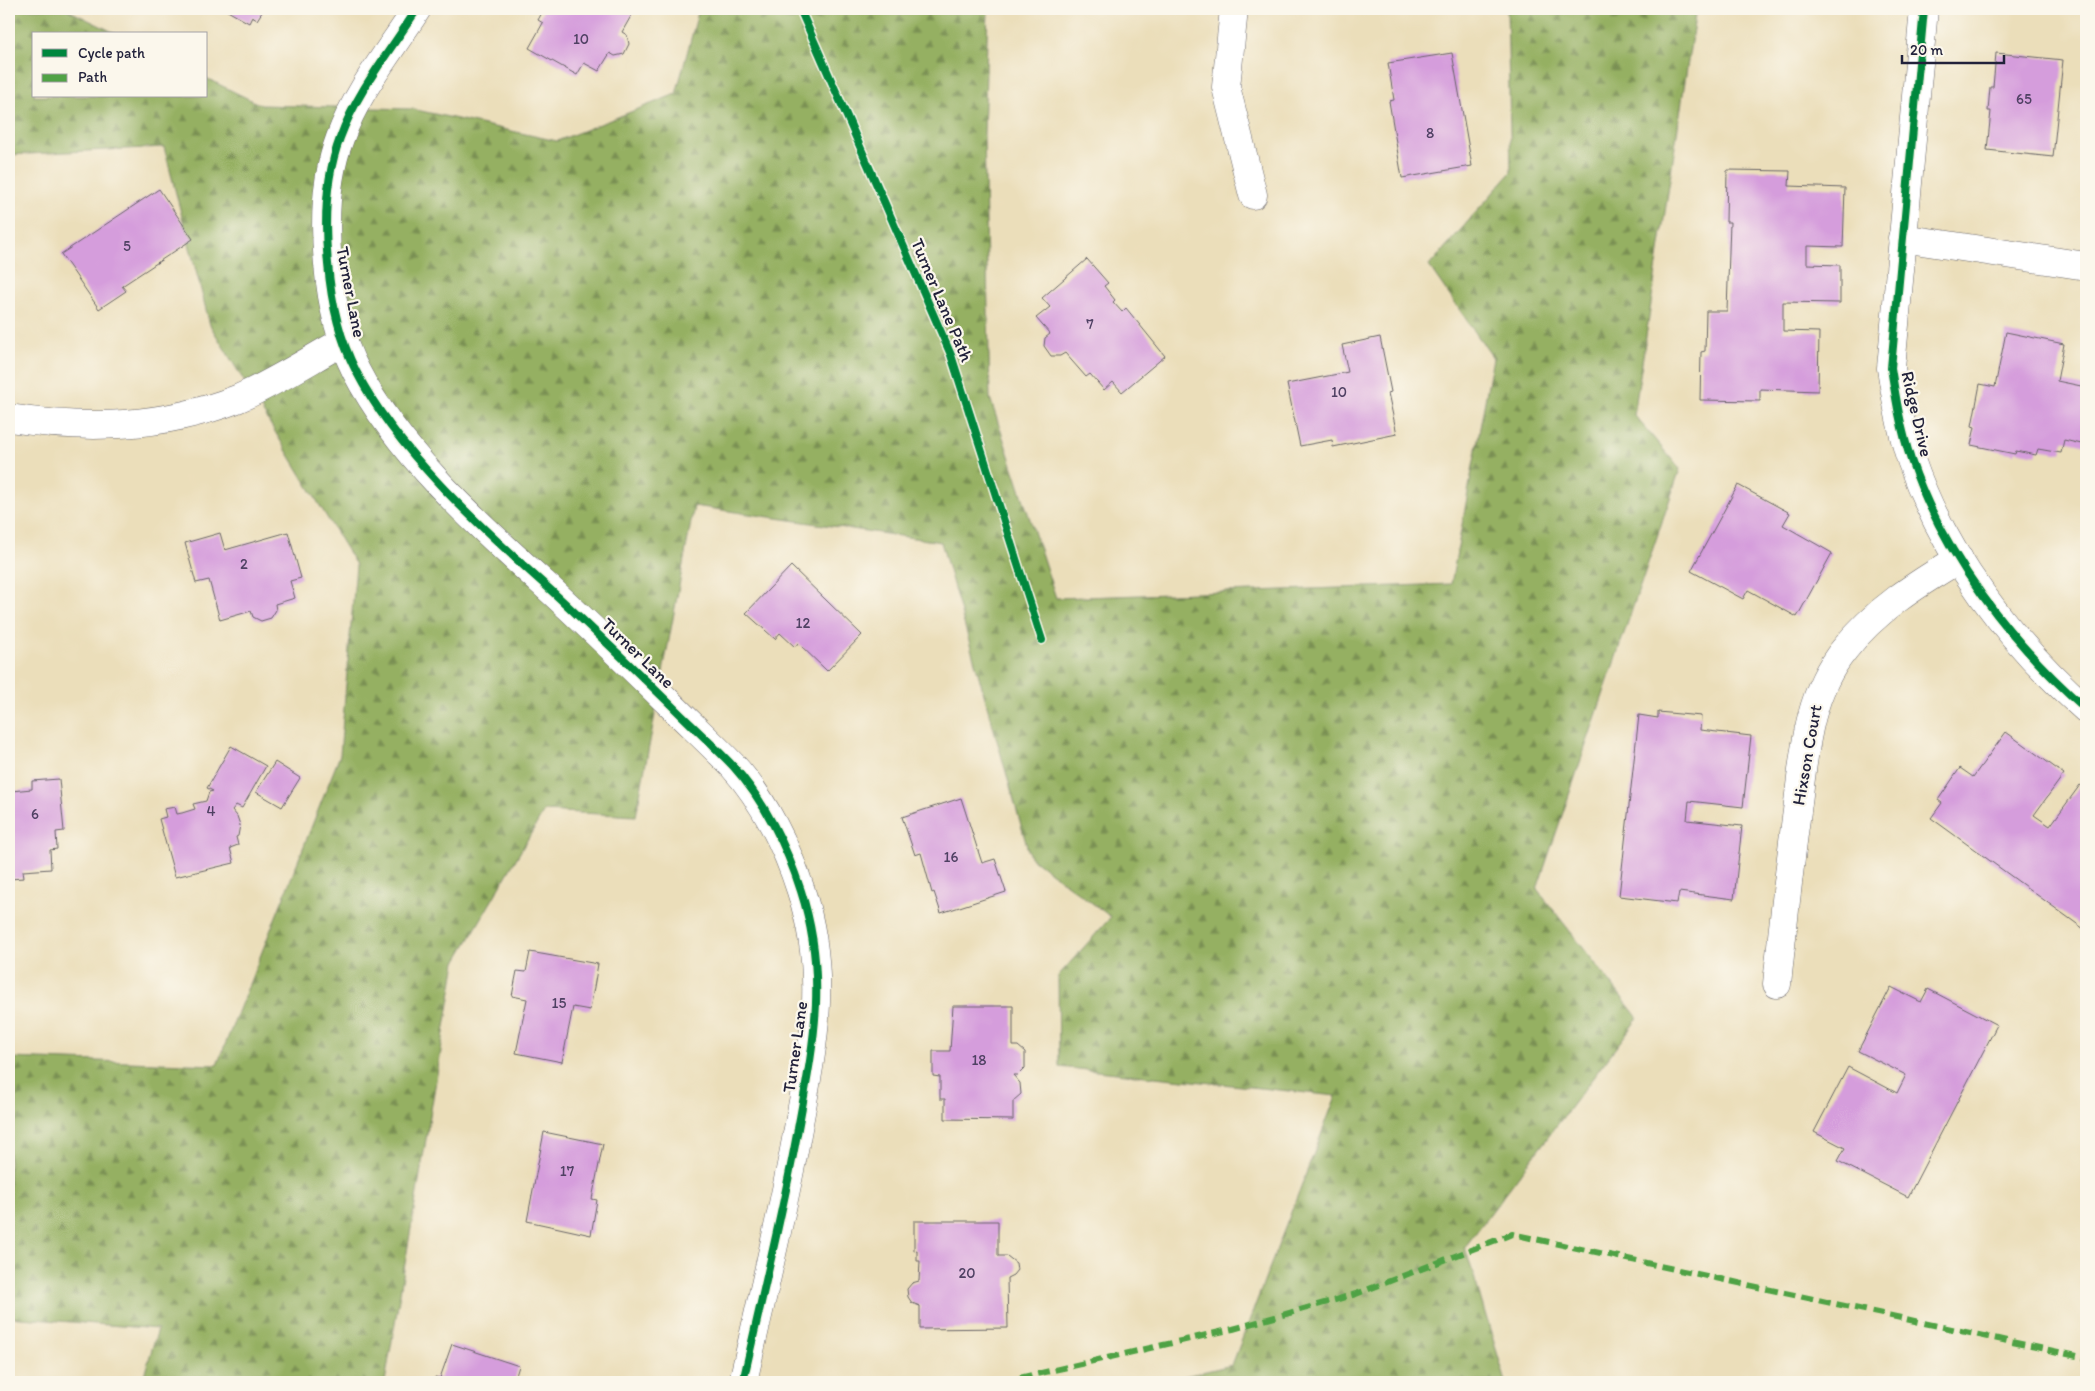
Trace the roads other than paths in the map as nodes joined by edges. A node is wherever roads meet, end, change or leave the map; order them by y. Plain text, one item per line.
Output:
1 (416, 9) edge
2 (1234, 9) edge
3 (1924, 9) edge
4 (1253, 195) dead end
5 (1902, 238) junction
6 (2086, 266) edge
7 (344, 341) junction
8 (9, 418) edge
9 (1959, 559) junction
10 (2086, 709) edge
11 (1777, 984) dead end
12 (743, 1382) edge

1 - 7 street, Turner Lane
2 - 4 street
3 - 5 street, Ridge Drive
5 - 6 street
5 - 9 street, Ridge Drive
7 - 8 street
7 - 12 street, Turner Lane
9 - 10 street, Ridge Drive
9 - 11 street, Hixson Court

